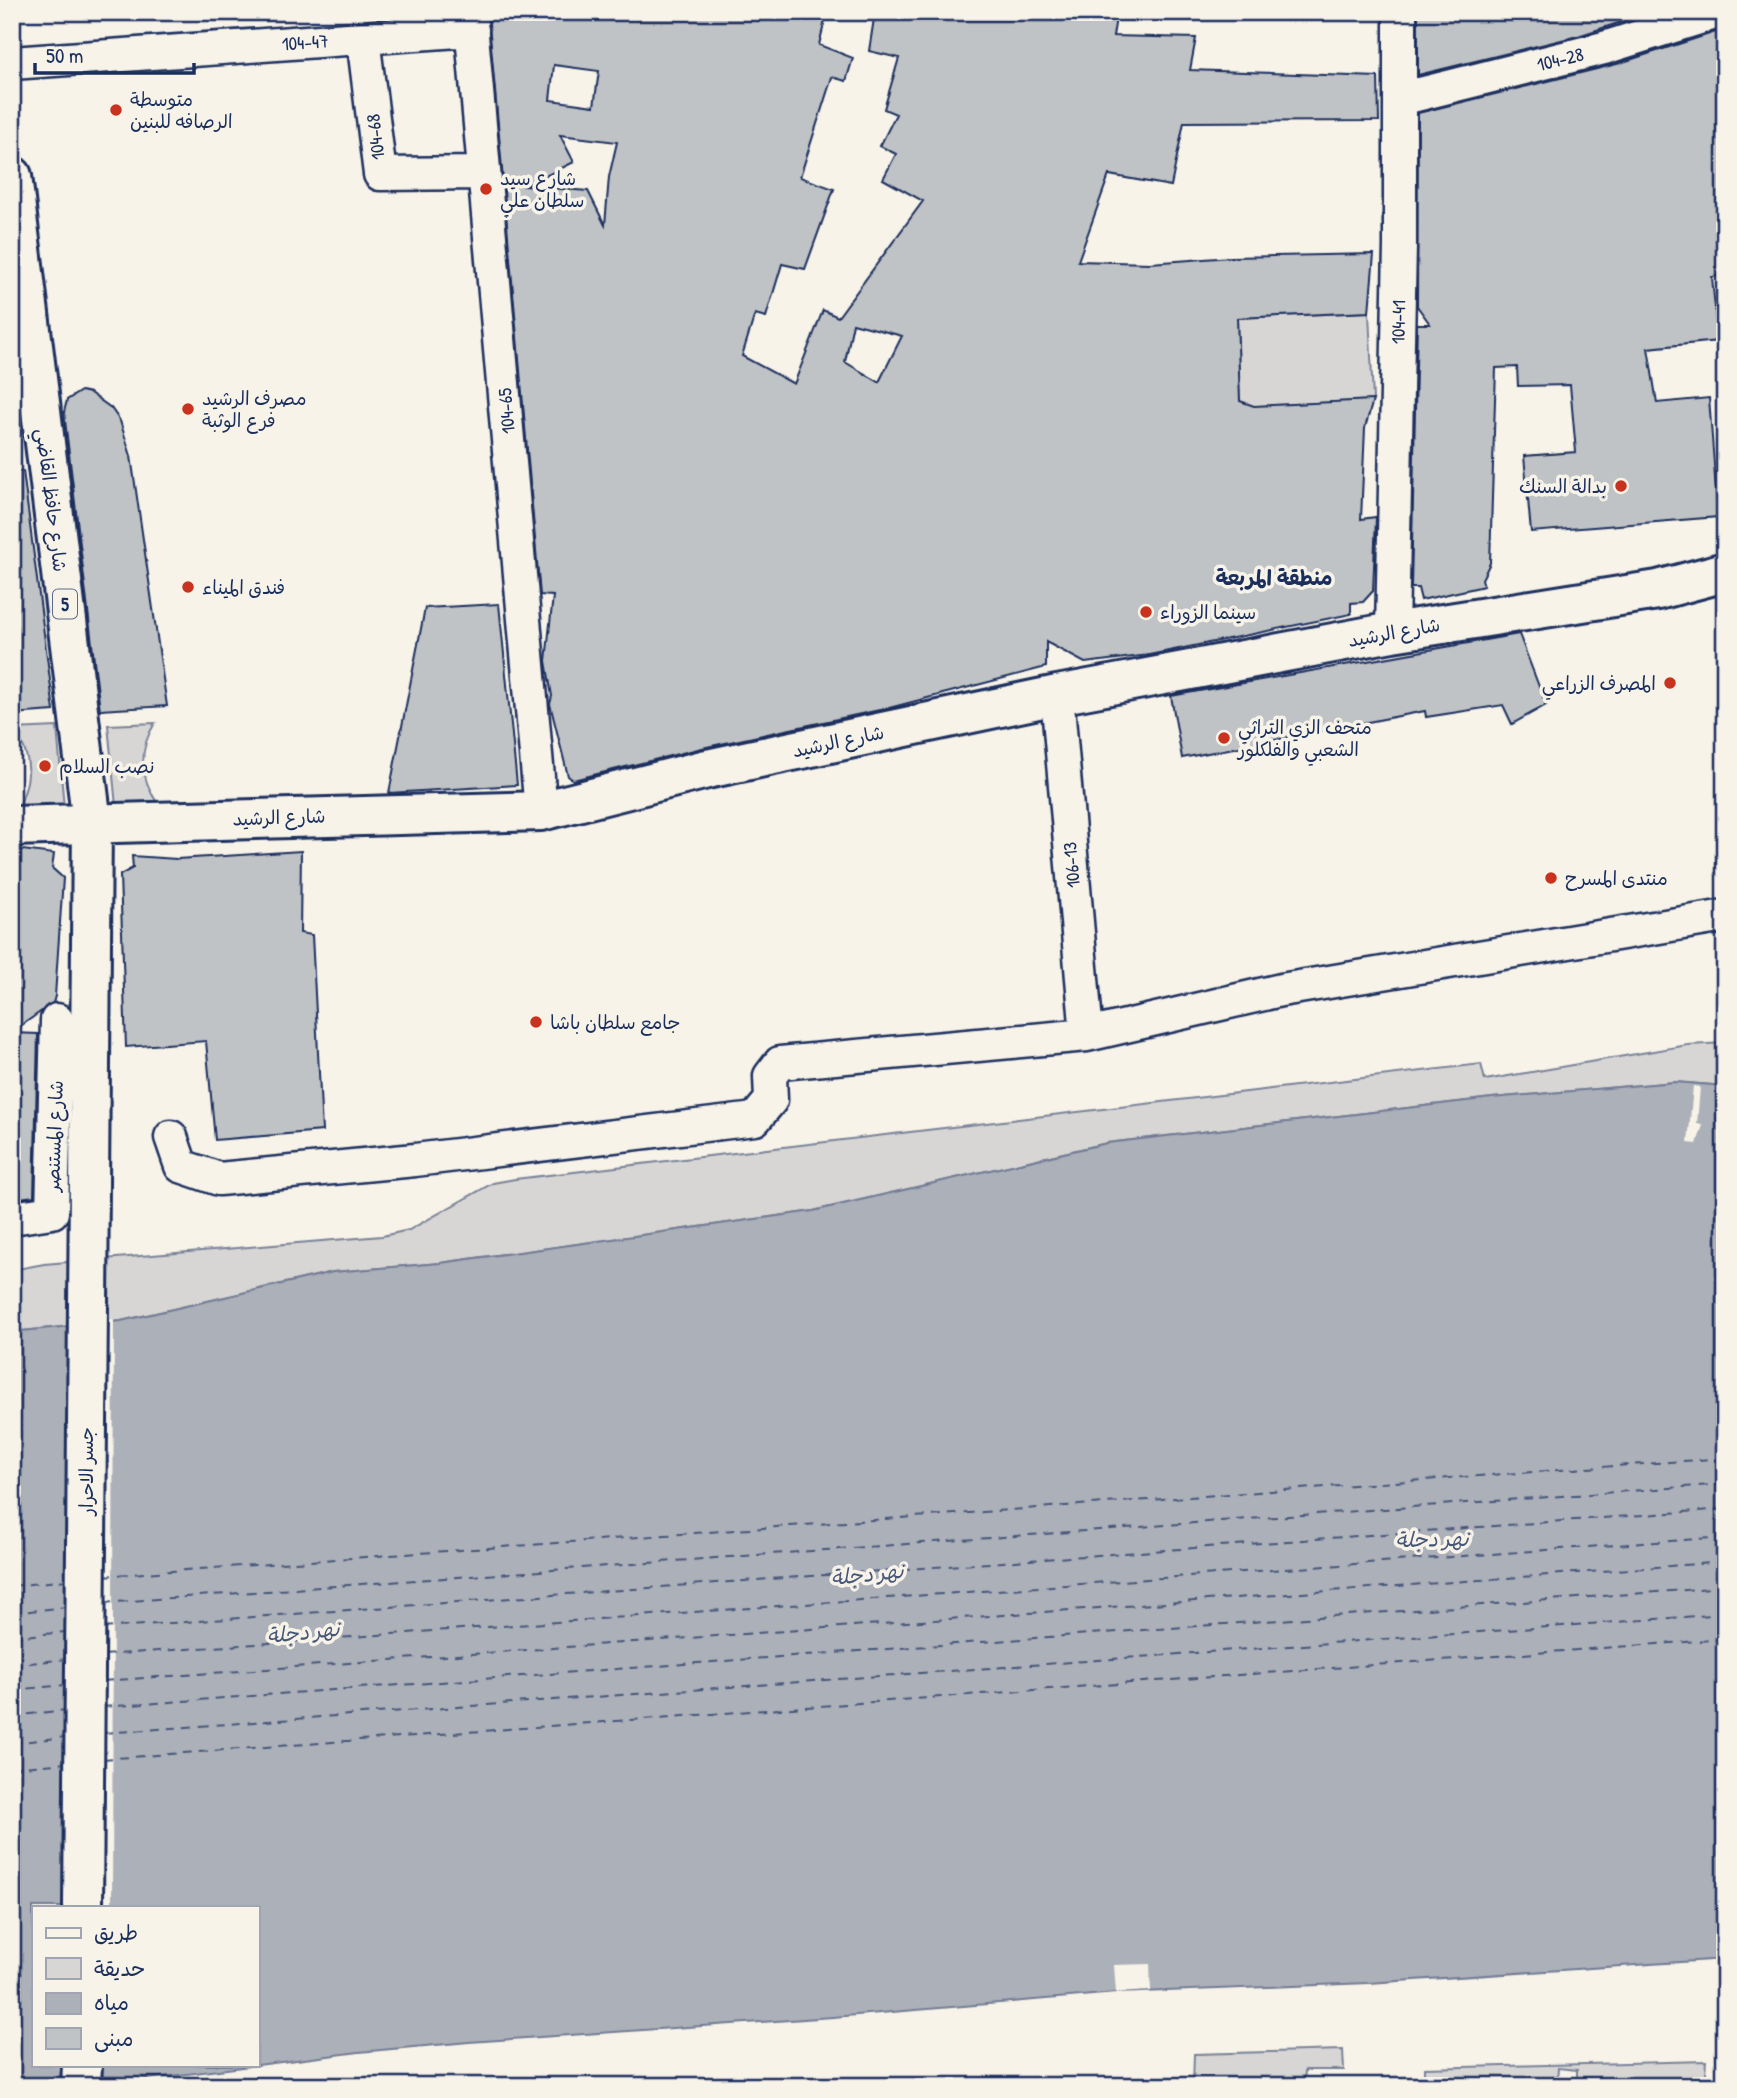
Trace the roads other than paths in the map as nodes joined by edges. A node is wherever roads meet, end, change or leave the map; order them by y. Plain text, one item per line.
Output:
1 (1400, 12) edge
2 (1718, 12) edge
3 (471, 21) edge
4 (363, 38) junction
5 (12, 62) edge
6 (1400, 99) junction
7 (484, 173) junction
8 (12, 176) edge
9 (1720, 576) edge
10 (1392, 632) junction
11 (1057, 695) junction
12 (541, 811) junction
13 (92, 823) junction
14 (12, 825) edge
15 (1725, 916) edge
16 (57, 1020) dead end
17 (92, 1034) joint
18 (1087, 1035) junction
19 (171, 1137) dead end
20 (12, 1218) edge
21 (83, 1906) edge
22 (82, 2066) edge
23 (81, 2086) edge

1 - 6 street, 104-41
2 - 6 street, 104-28
3 - 4 street, 104-47
3 - 7 street, 104-65
4 - 5 street, 104-47
4 - 7 street, 104-68
6 - 10 street, 104-41
7 - 12 street, 104-65
8 - 13 main road, شارع حافظ القاضي / 5
9 - 10 main road, شارع الرشيد
10 - 11 main road, شارع الرشيد
11 - 12 main road, شارع الرشيد
11 - 18 street, 106-13
12 - 13 main road, شارع الرشيد
13 - 14 main road, شارع الرشيد
13 - 17 main road, شارع حافظ القاضي / 5
15 - 18 street
16 - 20 street, شارع المستنصر
17 - 21 main road, جسر الاحرار
18 - 19 street
22 - 23 main road

